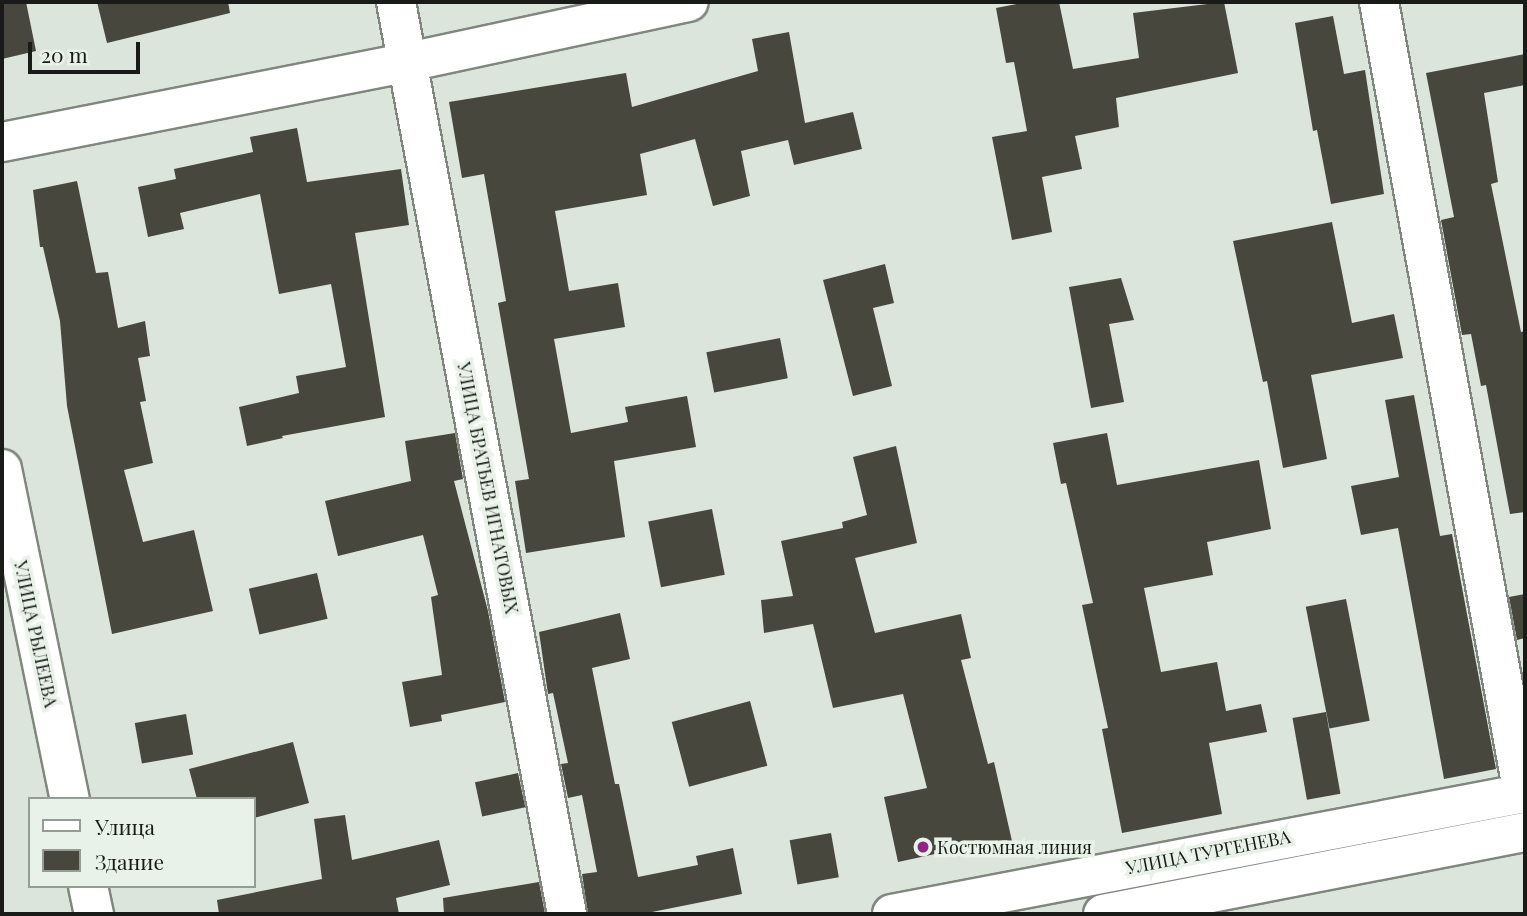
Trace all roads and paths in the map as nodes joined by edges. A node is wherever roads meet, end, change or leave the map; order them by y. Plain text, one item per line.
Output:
1 (396, 2) edge
2 (689, 2) edge
3 (1379, 2) edge
4 (408, 62) junction
5 (2, 142) edge
6 (2, 469) edge
7 (14, 584) edge
8 (1524, 793) edge
9 (69, 797) edge
10 (1525, 832) edge
11 (88, 888) edge
12 (94, 914) edge
13 (567, 914) edge
14 (892, 914) edge
15 (1103, 914) edge

1 - 4 main road, УЛИЦА БРАТЬЕВ ИГНАТОВЫХ
2 - 4 main road
3 - 8 main road
4 - 5 main road
4 - 13 main road, УЛИЦА БРАТЬЕВ ИГНАТОВЫХ
6 - 7 main road, УЛИЦА РЫЛЕЕВА
7 - 9 main road, УЛИЦА РЫЛЕЕВА
8 - 14 main road, УЛИЦА ТУРГЕНЕВА
10 - 15 main road
11 - 12 main road

